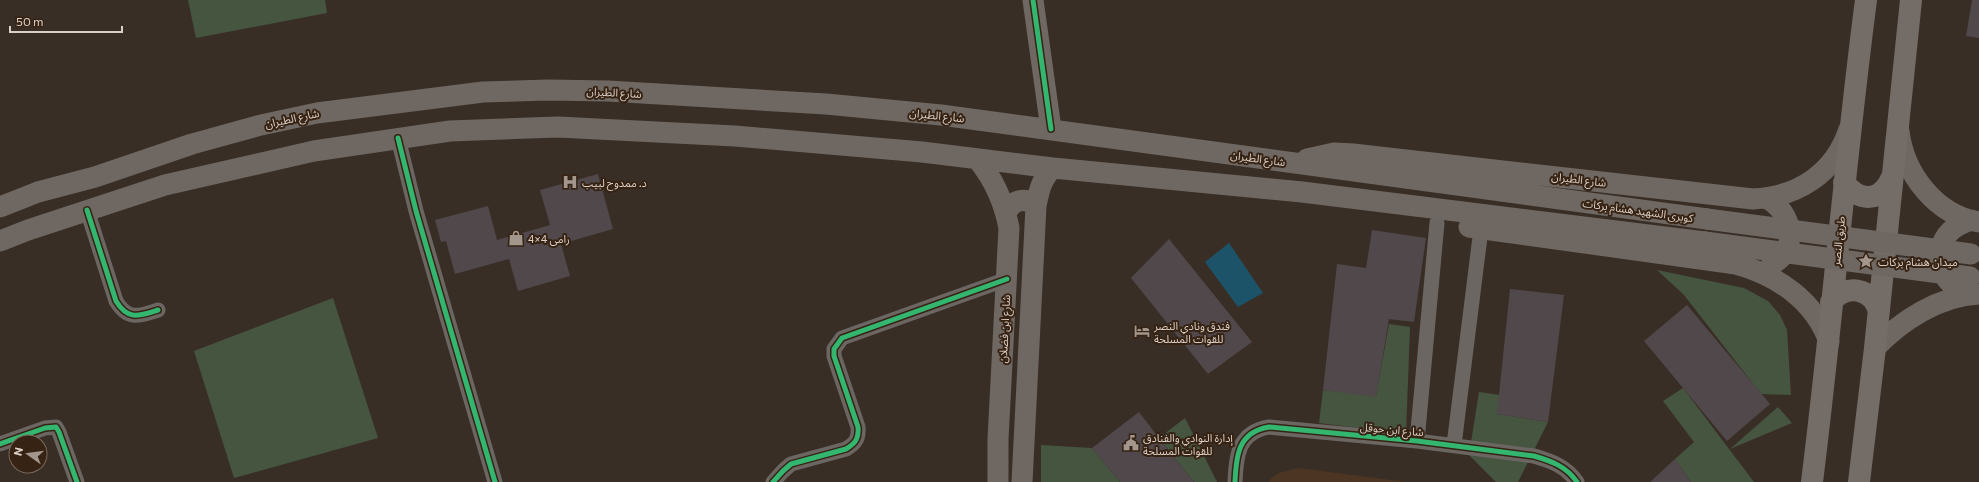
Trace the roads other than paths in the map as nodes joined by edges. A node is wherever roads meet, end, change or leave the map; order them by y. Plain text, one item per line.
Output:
1 (1019, 0) edge
2 (1033, 0) edge
3 (1866, 0) edge
4 (1911, 0) edge
5 (1033, 46) junction
6 (1898, 118) junction
7 (1850, 126) junction
8 (1044, 128) junction
9 (398, 138) junction
10 (978, 160) junction
11 (1297, 163) junction
12 (1053, 168) junction
13 (1892, 178) junction
14 (1844, 183) junction
15 (1302, 192) junction
16 (1766, 198) junction
17 (1036, 206) junction
18 (0, 207) edge
19 (87, 210) junction
20 (1006, 214) junction
21 (1975, 221) edge
22 (1438, 223) junction
23 (1480, 228) junction
24 (0, 241) edge
25 (1975, 254) edge
26 (1758, 269) junction
27 (1007, 279) junction
28 (1976, 285) edge
29 (1832, 302) junction
30 (158, 310) dead end
31 (1879, 311) junction
32 (1829, 342) junction
33 (1875, 348) junction
34 (1417, 441) junction
35 (0, 444) edge
36 (1454, 445) junction
37 (77, 482) edge
38 (495, 482) edge
39 (773, 482) edge
40 (998, 482) edge
41 (1022, 482) edge
42 (1235, 482) edge
43 (1577, 482) edge
44 (1812, 482) edge
45 (1859, 482) edge

1 - 5 main road
2 - 5 main road
3 - 7 highway, طريق النصر
4 - 6 highway
5 - 8 main road
6 - 13 highway
6 - 21 main road
7 - 14 highway, طريق النصر
7 - 16 main road, شارع الطيران
8 - 11 main road, شارع الطيران
8 - 18 main road, شارع الطيران
9 - 10 main road
9 - 19 main road
9 - 38 street
10 - 12 main road
10 - 20 main road, شارع ابن فضلان
11 - 16 main road, شارع الطيران
11 - 25 main road, كوبرى الشهيد هشام بركات, bridge
12 - 15 main road
12 - 17 main road
13 - 14 highway
13 - 31 highway
14 - 29 highway, طريق النصر
15 - 22 main road
15 - 28 main road, كوبرى الشهيد هشام بركات, bridge
16 - 26 main road
17 - 20 main road
17 - 41 main road
19 - 24 main road
19 - 30 street
20 - 27 main road, شارع ابن فضلان
21 - 28 main road
22 - 23 main road
22 - 34 street
23 - 26 main road
23 - 36 street
26 - 32 main road
27 - 39 street
27 - 40 main road, شارع ابن فضلان
28 - 33 main road
29 - 31 highway
29 - 32 highway, طريق النصر
31 - 33 highway
32 - 44 highway, طريق النصر
33 - 45 highway
34 - 36 street, شارع ابن حوقل
34 - 42 street, شارع ابن حوقل
35 - 37 street
36 - 43 street, شارع ابن حوقل

